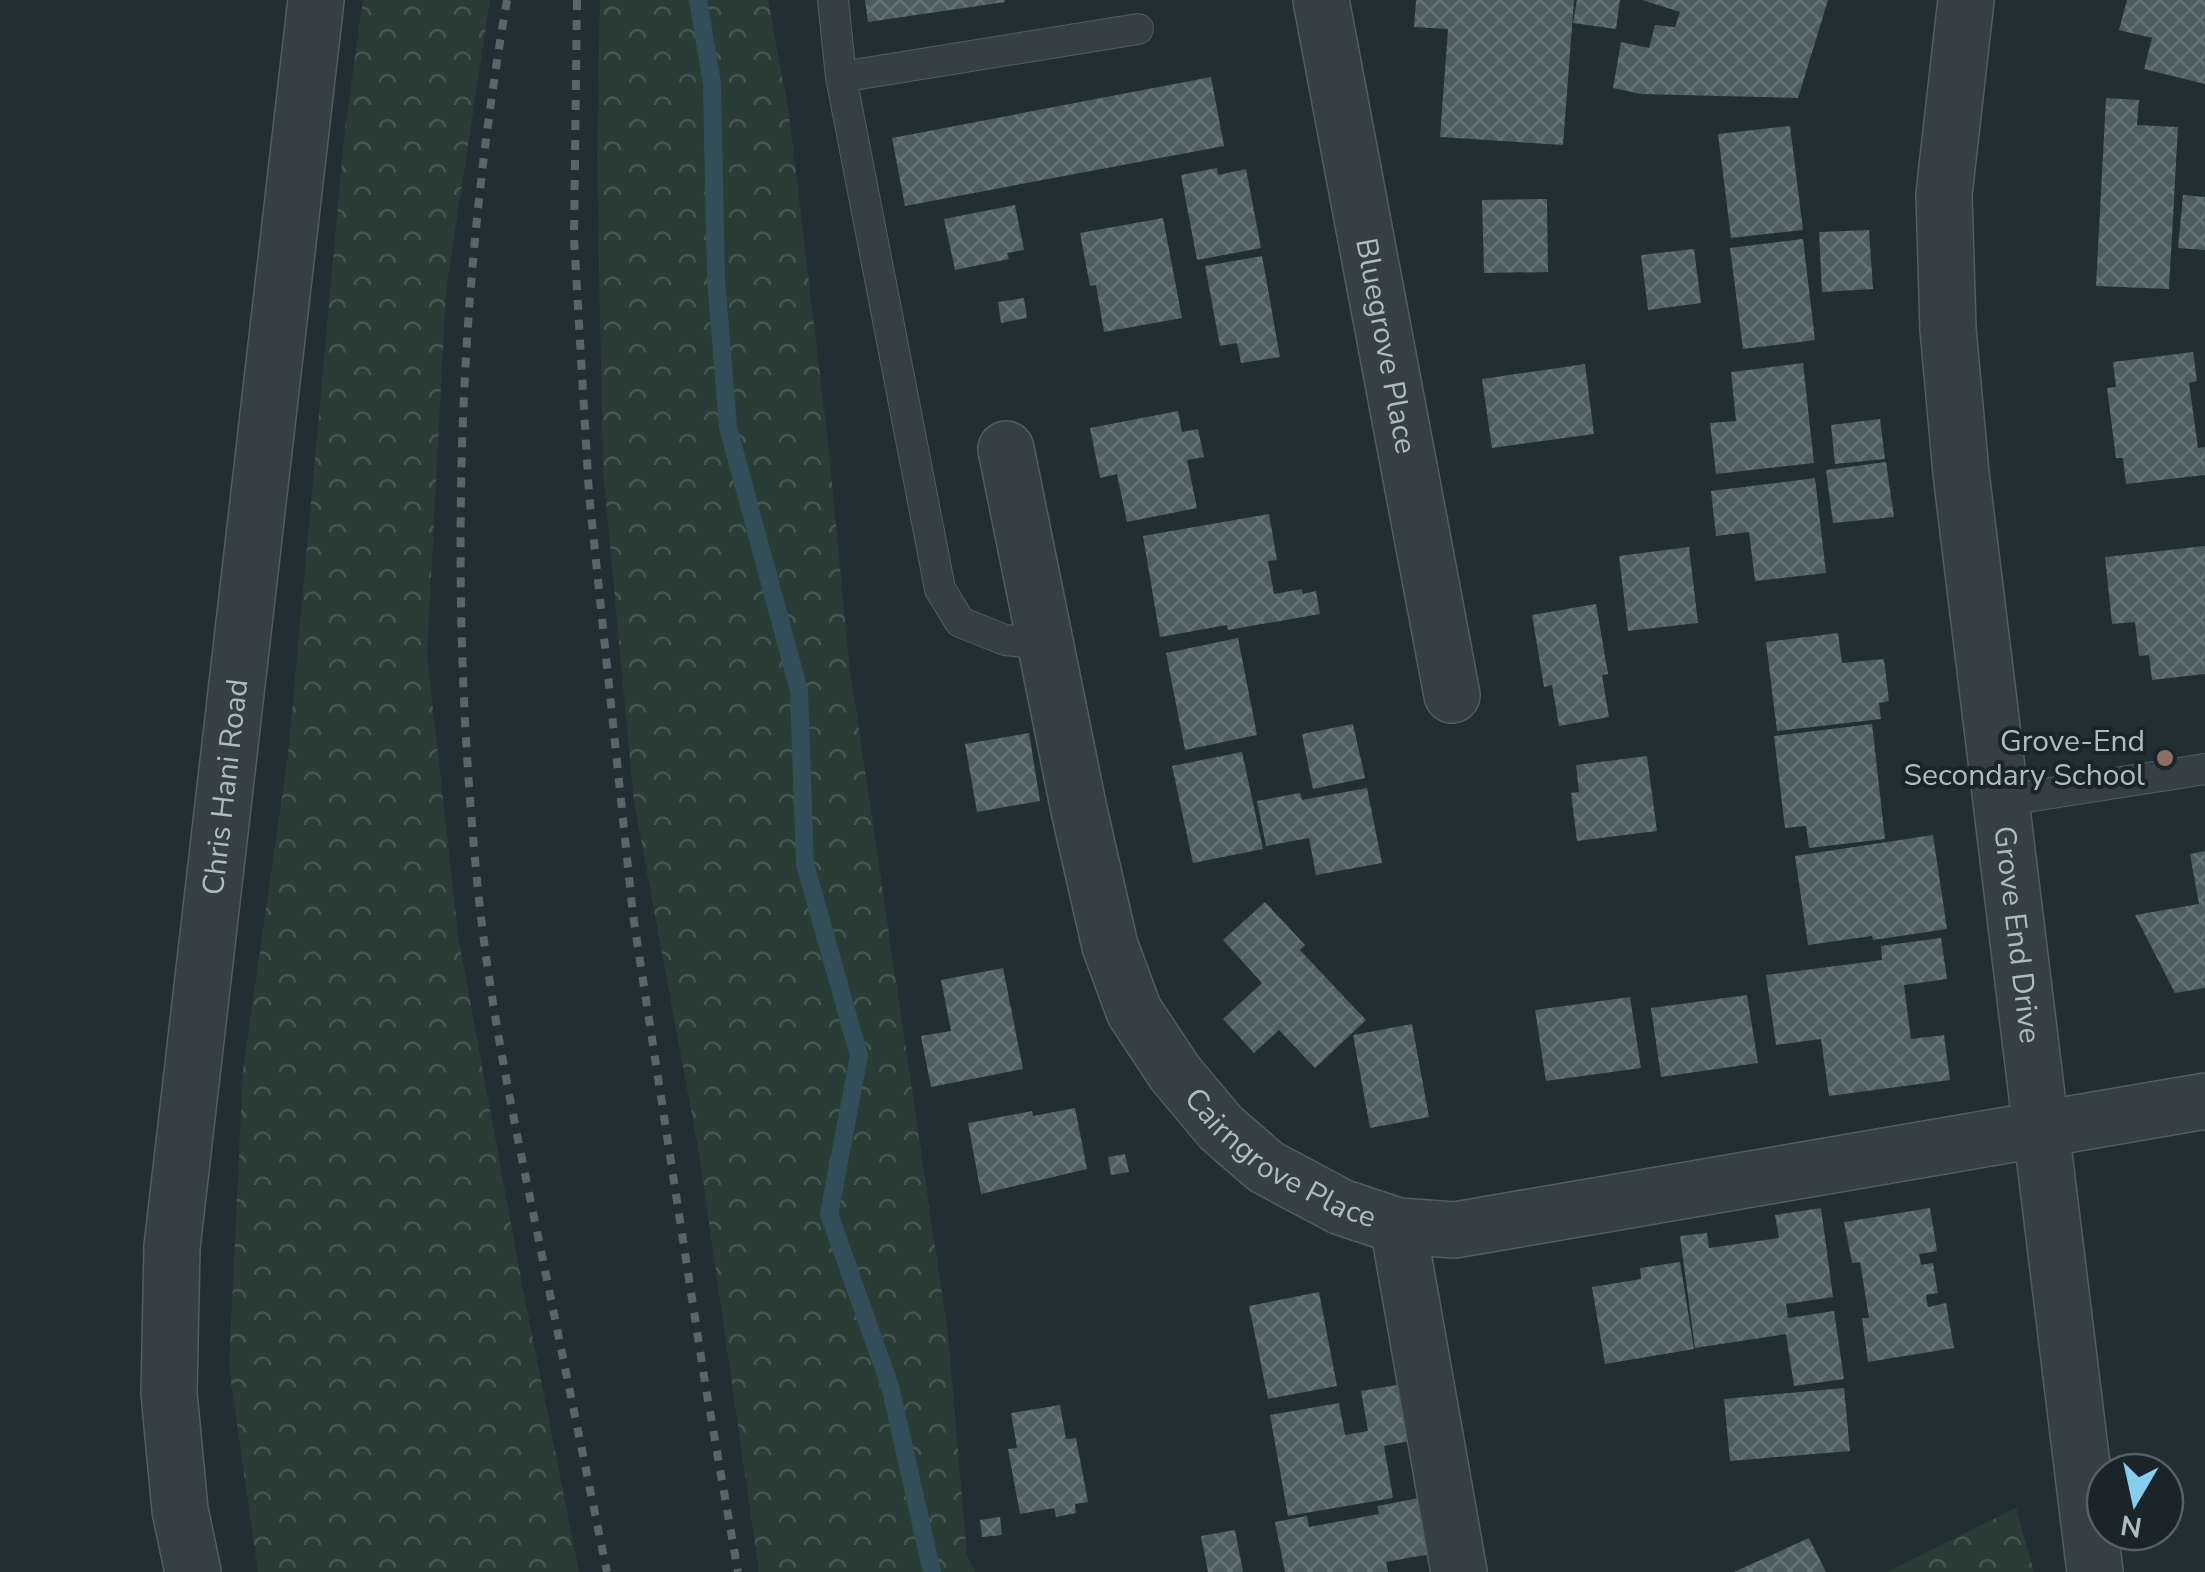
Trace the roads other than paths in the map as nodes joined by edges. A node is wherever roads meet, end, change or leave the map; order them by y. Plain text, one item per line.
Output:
1 (316, 0) edge
2 (834, 0) edge
3 (1321, 0) edge
4 (1966, 0) edge
5 (1138, 28) dead end
6 (840, 77) junction
7 (1006, 448) dead end
8 (1045, 644) junction
9 (1452, 695) dead end
10 (2205, 770) edge
11 (2000, 801) junction
12 (2205, 1101) edge
13 (2040, 1128) junction
14 (1398, 1226) junction
15 (192, 1572) edge
16 (1458, 1572) edge
17 (2094, 1572) edge

1 - 15 street, Chris Hani Road
2 - 6 lane
3 - 9 street, Bluegrove Place
4 - 11 street, Grove End Drive
5 - 6 lane
6 - 8 lane
7 - 8 street, Cairngrove Place
8 - 14 street, Cairngrove Place
10 - 11 lane
11 - 13 street, Grove End Drive
12 - 13 street, Cairngrove Place
13 - 14 street, Cairngrove Place
13 - 17 street, Grove End Drive
14 - 16 street

